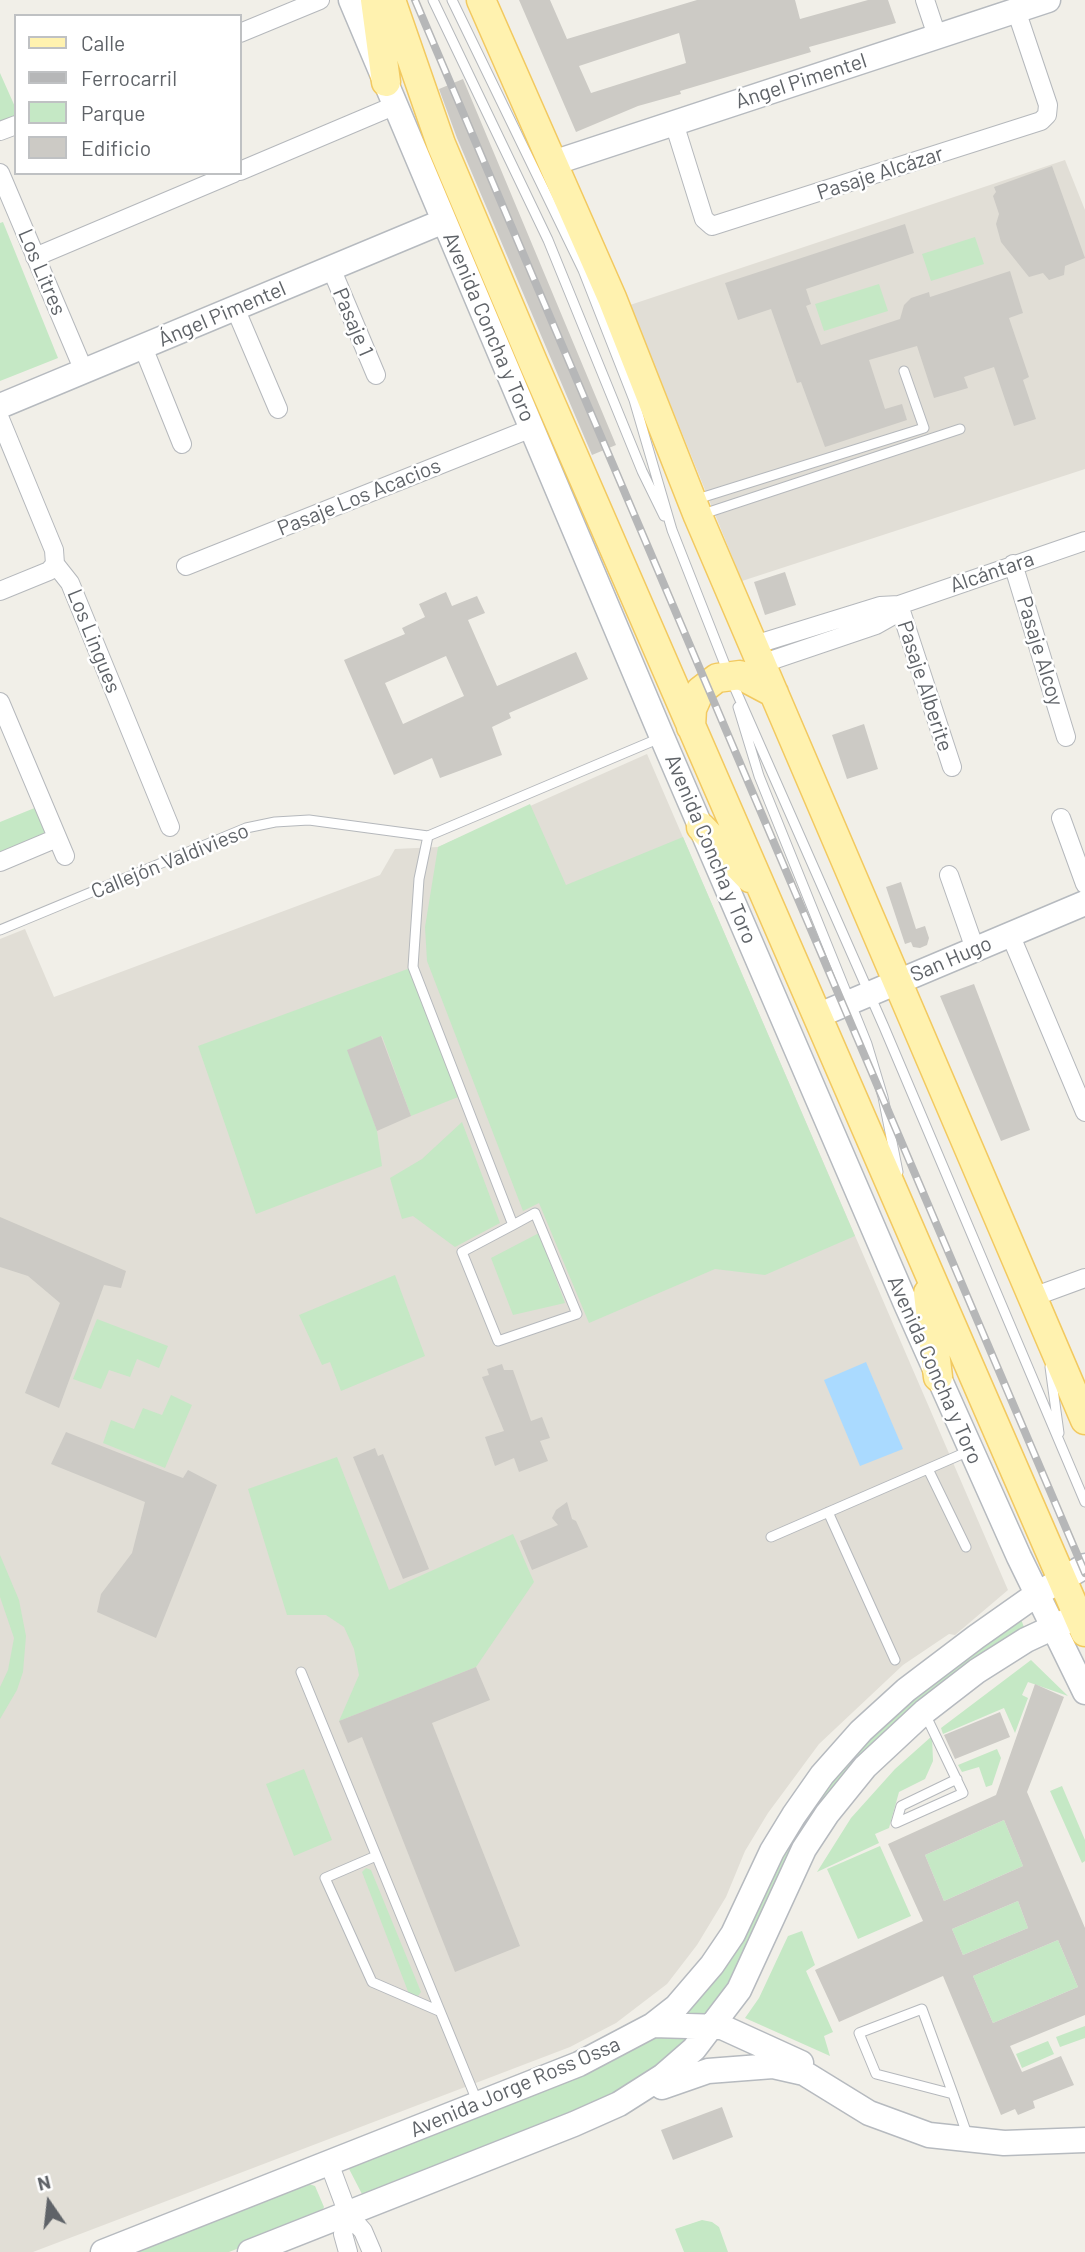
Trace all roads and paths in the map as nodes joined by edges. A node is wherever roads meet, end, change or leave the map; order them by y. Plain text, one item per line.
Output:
1 (320, 0) edge
2 (351, 0) edge
3 (375, 0) edge
4 (391, 0) edge
5 (433, 0) edge
6 (452, 0) edge
7 (481, 0) edge
8 (925, 0) edge
9 (1048, 0) edge
10 (1016, 10) junction
11 (242, 32) edge
12 (937, 36) junction
13 (391, 94) junction
14 (674, 123) junction
15 (553, 163) junction
16 (242, 170) edge
17 (0, 173) edge
18 (229, 175) edge
19 (7, 210) edge
20 (444, 221) junction
21 (36, 257) junction
22 (331, 268) junction
23 (235, 308) junction
24 (143, 347) junction
25 (84, 371) junction
26 (904, 371) dead end
27 (376, 375) dead end
28 (0, 406) edge
29 (278, 409) dead end
30 (0, 419) edge
31 (532, 428) junction
32 (960, 429) dead end
33 (182, 444) dead end
34 (696, 508) junction
35 (672, 530) junction
36 (1085, 541) edge
37 (55, 564) junction
38 (1013, 564) junction
39 (186, 566) dead end
40 (0, 592) edge
41 (899, 605) junction
42 (758, 655) junction
43 (729, 675) junction
44 (774, 693) junction
45 (0, 702) edge
46 (691, 727) junction
47 (662, 737) junction
48 (1066, 737) dead end
49 (952, 767) dead end
50 (1061, 818) dead end
51 (170, 827) dead end
52 (701, 827) junction
53 (428, 836) junction
54 (57, 838) junction
55 (65, 856) dead end
56 (0, 862) edge
57 (949, 875) dead end
58 (1085, 884) edge
59 (764, 893) junction
60 (1085, 903) edge
61 (0, 930) edge
62 (1010, 934) junction
63 (975, 949) junction
64 (898, 982) junction
65 (860, 998) junction
66 (817, 1016) junction
67 (1085, 1112) edge
68 (902, 1210) junction
69 (513, 1225) junction
70 (924, 1262) junction
71 (1085, 1278) edge
72 (1033, 1297) junction
73 (1044, 1324) junction
74 (938, 1377) junction
75 (1079, 1390) edge
76 (1085, 1420) edge
77 (1061, 1445) junction
78 (971, 1450) junction
79 (928, 1469) junction
80 (1085, 1502) edge
81 (828, 1512) junction
82 (771, 1537) dead end
83 (966, 1547) dead end
84 (1073, 1572) edge
85 (1037, 1594) junction
86 (1075, 1622) edge
87 (895, 1660) dead end
88 (301, 1672) dead end
89 (1085, 1692) edge
90 (924, 1712) junction
91 (957, 1779) junction
92 (376, 1856) junction
93 (439, 2011) junction
94 (653, 2025) junction
95 (713, 2026) junction
96 (831, 2088) junction
97 (953, 2095) junction
98 (479, 2104) junction
99 (619, 2104) junction
100 (1085, 2140) edge
101 (970, 2142) junction
102 (329, 2163) junction
103 (348, 2214) junction
104 (103, 2252) edge
105 (250, 2252) edge
106 (348, 2252) edge
107 (372, 2252) edge

1 - 11 street
2 - 13 street, Avenida Concha y Toro
3 - 13 main road
4 - 46 main road, Avenida Concha y Toro
5 - 35 lane
6 - 35 lane
7 - 15 main road
8 - 12 street
9 - 10 street, Ángel Pimentel
10 - 12 street, Ángel Pimentel
10 - 14 street, Pasaje Alcázar
12 - 14 street, Ángel Pimentel
13 - 16 street
13 - 20 street, Avenida Concha y Toro
14 - 15 street, Ángel Pimentel
15 - 34 main road
17 - 19 street, Los Litres
18 - 21 street
19 - 21 street, Los Litres
20 - 22 street, Ángel Pimentel
20 - 31 street, Avenida Concha y Toro
21 - 25 street, Los Litres
22 - 23 street, Ángel Pimentel
22 - 27 street, Pasaje 1
23 - 24 street, Ángel Pimentel
23 - 29 street
24 - 25 street, Ángel Pimentel
24 - 33 street
25 - 28 street, Ángel Pimentel
26 - 34 lane
30 - 37 street, Los Lingues
31 - 39 street, Pasaje Los Acacios
31 - 47 street, Avenida Concha y Toro
32 - 34 lane
34 - 42 main road
35 - 43 lane
36 - 38 street, Alcántara
37 - 40 street
37 - 51 street, Los Lingues
38 - 41 street, Alcántara
38 - 48 street, Pasaje Alcoy
41 - 42 street, Alcántara
41 - 49 street, Pasaje Alberite
42 - 44 main road
43 - 44 main road
43 - 46 main road
43 - 65 lane
43 - 65 lane
44 - 64 main road
45 - 54 street
46 - 59 main road, Avenida Concha y Toro
47 - 52 street, Avenida Concha y Toro
47 - 53 lane
50 - 58 street
52 - 59 main road
52 - 74 street, Avenida Concha y Toro
53 - 61 lane, Callejón Valdivieso
53 - 69 lane
54 - 55 street
54 - 56 street
57 - 63 street
59 - 66 main road, Avenida Concha y Toro
60 - 62 street, San Hugo
62 - 63 street, San Hugo
62 - 67 street
63 - 64 street, San Hugo
64 - 65 street, San Hugo
64 - 72 main road
65 - 66 street, San Hugo
65 - 68 lane
65 - 77 lane
66 - 68 main road, Avenida Concha y Toro
68 - 70 main road, Avenida Concha y Toro
69 - 69 lane
70 - 74 main road
70 - 84 main road, Avenida Concha y Toro
71 - 72 street
72 - 73 main road
73 - 75 main road
73 - 77 lane
74 - 78 street, Avenida Concha y Toro
75 - 76 main road
77 - 80 lane
78 - 79 lane
78 - 85 street, Avenida Concha y Toro
79 - 81 lane
79 - 83 lane
81 - 82 lane
81 - 87 lane
84 - 85 street, Avenida Jorge Ross Ossa
84 - 86 main road, Avenida Concha y Toro
85 - 86 street, Avenida Concha y Toro
85 - 94 street, Avenida Jorge Ross Ossa
86 - 89 street, Avenida Concha y Toro
86 - 90 street
88 - 92 lane
90 - 91 lane
90 - 95 street
91 - 91 lane
92 - 93 lane
92 - 93 lane
93 - 98 lane
94 - 95 street
94 - 98 street, Avenida Jorge Ross Ossa
95 - 96 street
95 - 99 street
96 - 99 street
96 - 101 street
97 - 97 lane
97 - 101 lane
98 - 102 street, Avenida Jorge Ross Ossa
99 - 103 street
100 - 101 street
102 - 103 street
102 - 104 street, Avenida Jorge Ross Ossa
103 - 105 street
103 - 106 street
103 - 107 street

